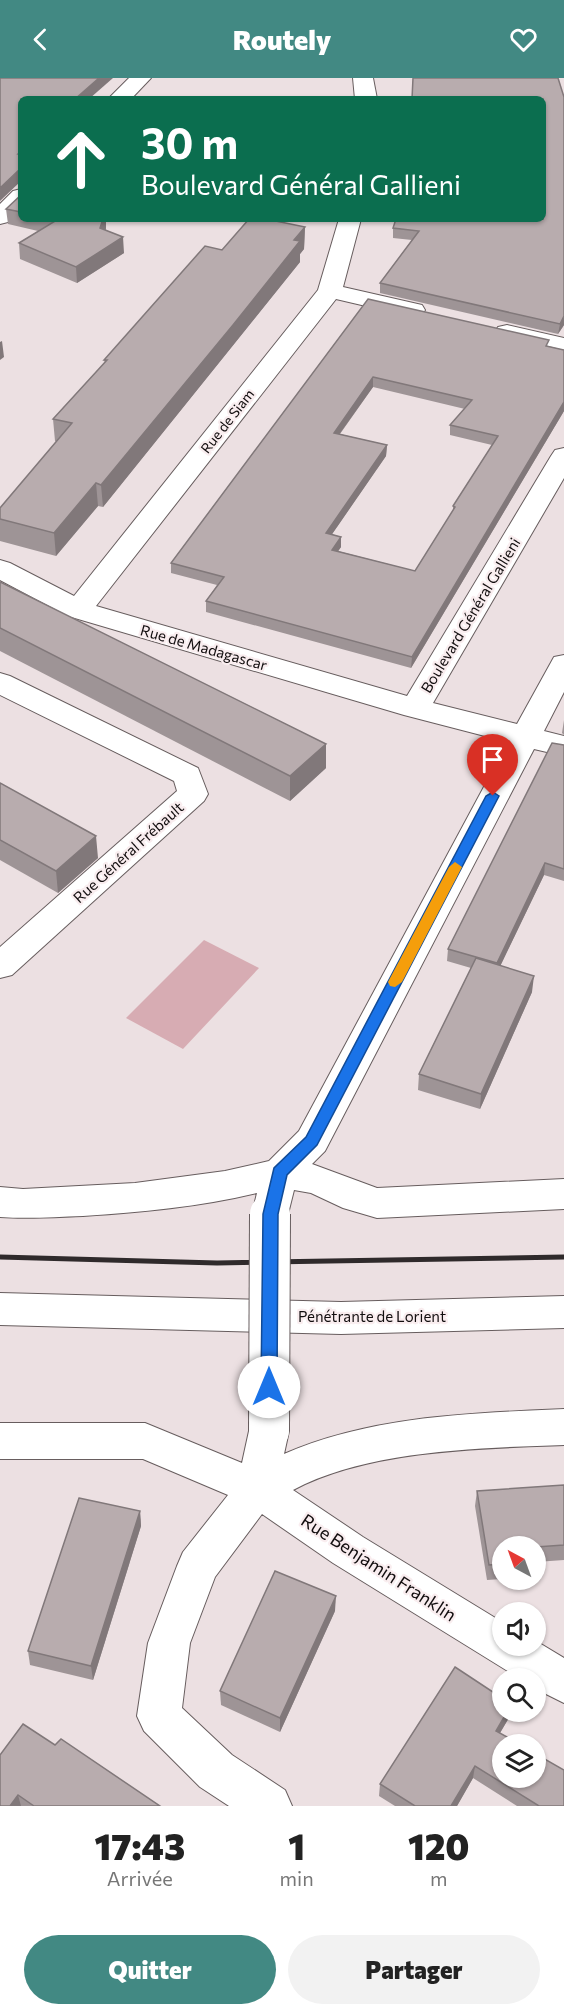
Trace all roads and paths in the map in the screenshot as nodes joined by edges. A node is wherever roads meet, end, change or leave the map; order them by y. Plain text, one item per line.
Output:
1 (141, 78) edge
2 (363, 78) edge
3 (122, 96) edge
4 (366, 96) edge
5 (18, 199) edge
6 (0, 217) edge
7 (349, 222) edge
8 (330, 291) junction
9 (430, 314) edge
10 (486, 327) edge
11 (564, 345) edge
12 (564, 456) edge
13 (0, 569) edge
14 (78, 610) junction
15 (564, 664) edge
16 (0, 683) edge
17 (415, 708) junction
18 (525, 735) junction
19 (564, 746) edge
20 (0, 966) edge
21 (280, 1173) junction
22 (564, 1194) edge
23 (0, 1202) edge
24 (0, 1309) edge
25 (564, 1312) edge
26 (564, 1427) edge
27 (0, 1441) edge
28 (257, 1488) junction
29 (492, 1638) edge
30 (521, 1656) edge
31 (564, 1682) edge
32 (269, 1806) edge

1 - 3 street
2 - 4 street
5 - 6 street
7 - 8 street, Rue de Siam
8 - 9 street
8 - 14 street, Rue de Siam
10 - 11 street
12 - 17 street, Boulevard Général Gallieni
13 - 14 street, Rue de Madagascar
14 - 17 street, Rue de Madagascar
15 - 18 street
16 - 20 street, Rue Général Frébault
17 - 18 street, Boulevard Général Gallieni
18 - 19 street, Boulevard Général Gallieni
18 - 21 street
21 - 22 street
21 - 23 street
21 - 28 street, bridge
24 - 25 street, Pénétrante de Lorient
26 - 28 street
27 - 28 street, Rue Benjamin Franklin
28 - 29 street, Rue Benjamin Franklin
28 - 32 street
30 - 31 street, Rue Benjamin Franklin

